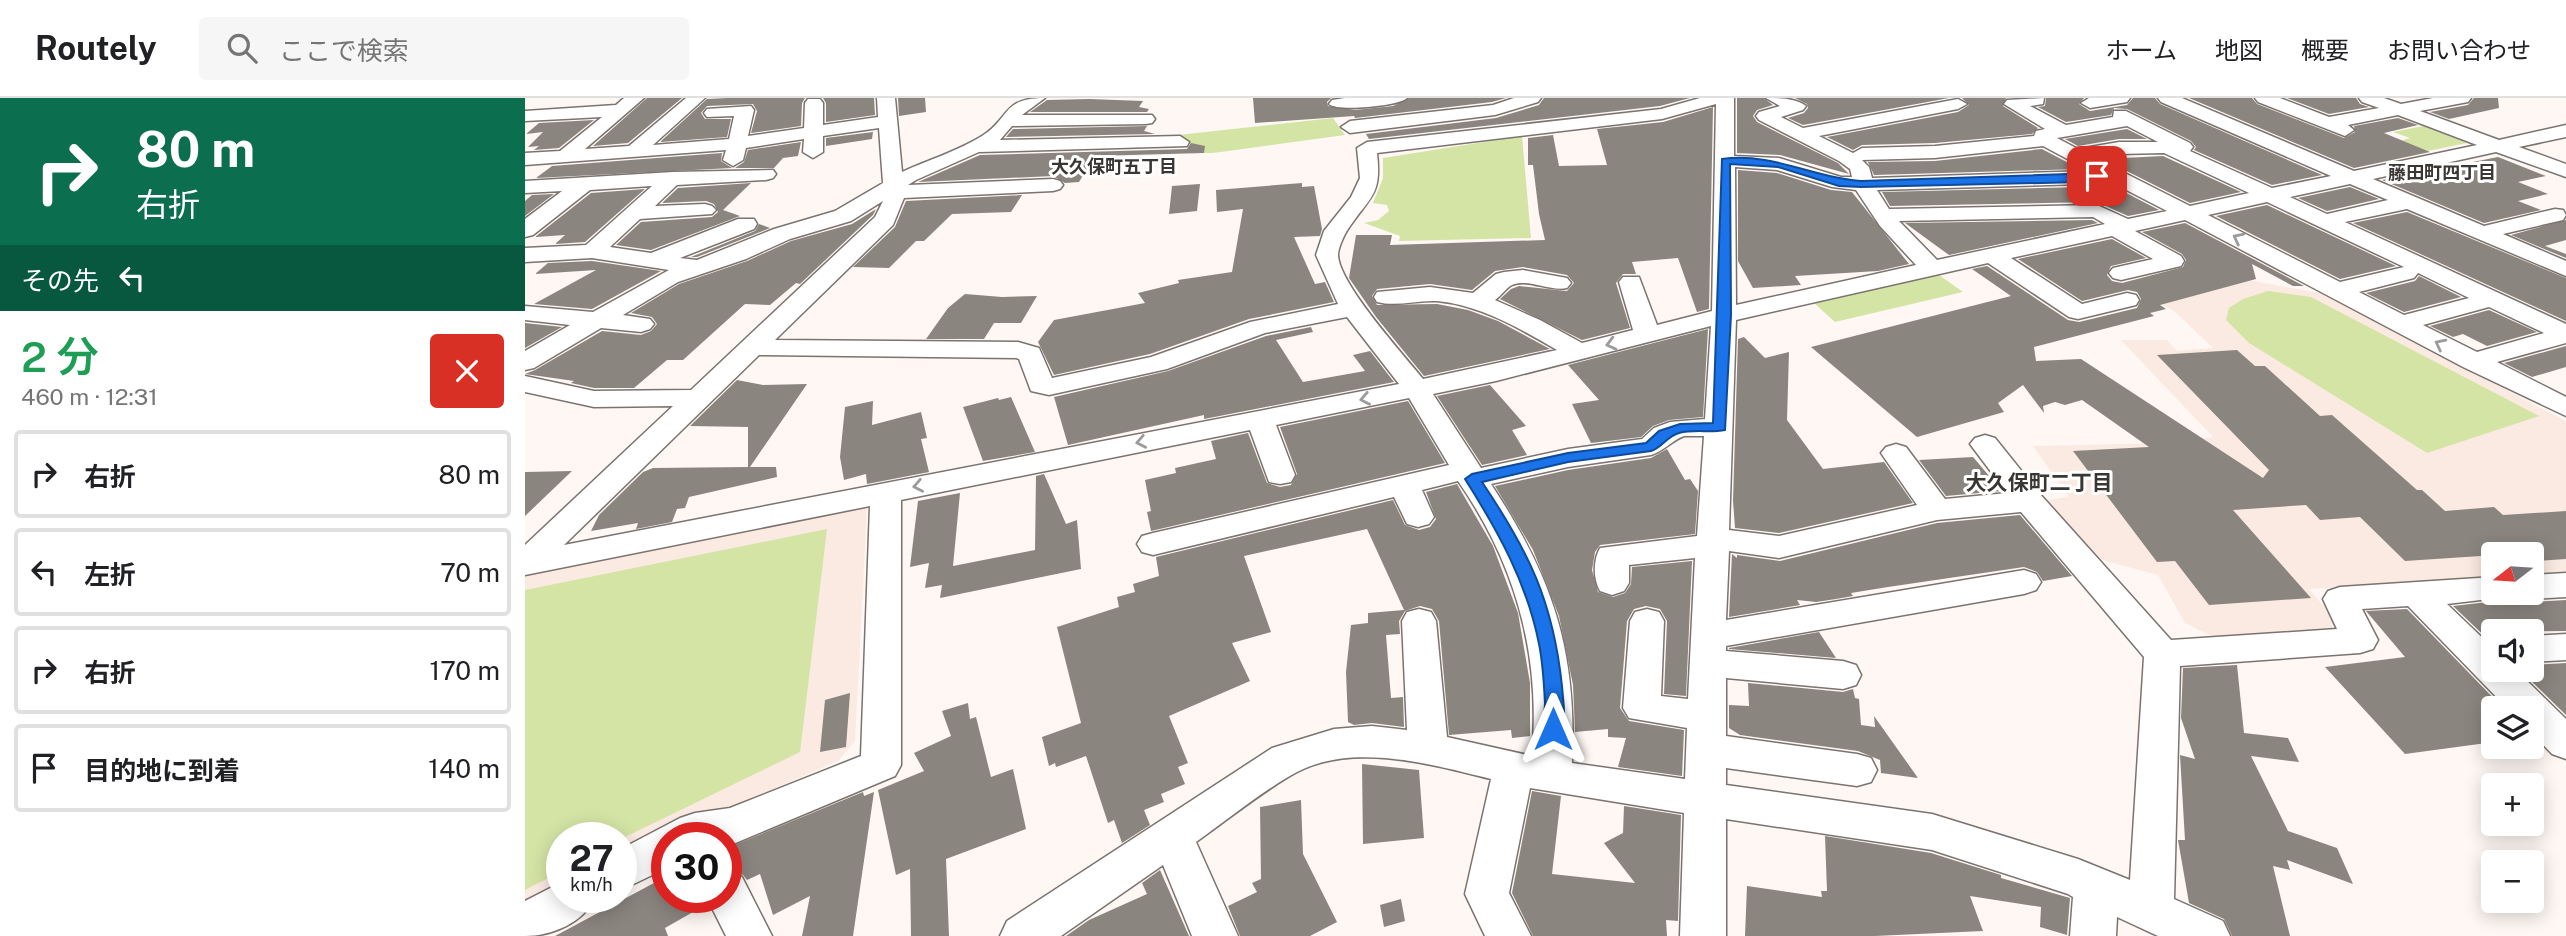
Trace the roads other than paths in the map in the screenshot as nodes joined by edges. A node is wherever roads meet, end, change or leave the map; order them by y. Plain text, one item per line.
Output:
1 (1036, 98) edge
2 (1098, 98) edge
3 (1398, 98) edge
4 (1645, 98) edge
5 (1723, 98) edge
6 (1775, 98) edge
7 (1948, 98) edge
8 (2033, 98) edge
9 (2167, 98) edge
10 (2368, 98) edge
11 (2462, 98) edge
12 (2276, 99) edge
13 (692, 101) edge
14 (1336, 101) edge
15 (1583, 102) dead end
16 (814, 103) dead end
17 (2090, 103) dead end
18 (1846, 105) dead end
19 (638, 106) edge
20 (888, 109) edge
21 (2401, 110) junction
22 (2123, 111) edge
23 (713, 113) dead end
24 (1538, 113) edge
25 (1662, 114) junction
26 (2205, 114) junction
27 (525, 116) edge
28 (1146, 119) dead end
29 (1084, 120) junction
30 (1871, 120) junction
31 (1008, 121) junction
32 (1602, 121) junction
33 (2100, 125) junction
34 (1972, 126) dead end
35 (1350, 127) junction
36 (1837, 127) junction
37 (2303, 127) junction
38 (813, 131) junction
39 (2566, 131) edge
40 (596, 132) junction
41 (560, 134) dead end
42 (1801, 134) junction
43 (2054, 135) junction
44 (2255, 136) junction
45 (2360, 136) dead end
46 (1180, 142) dead end
47 (739, 143) junction
48 (1068, 144) junction
49 (2003, 145) junction
50 (2495, 145) junction
51 (980, 146) junction
52 (1367, 148) junction
53 (2183, 149) junction
54 (633, 152) junction
55 (1923, 152) junction
56 (813, 153) dead end
57 (2077, 155) junction
58 (566, 157) junction
59 (525, 159) edge
60 (1725, 161) junction
61 (2566, 171) edge
62 (2111, 173) junction
63 (766, 174) dead end
64 (721, 175) junction
65 (2352, 177) junction
66 (673, 178) junction
67 (525, 179) edge
68 (584, 184) junction
69 (1861, 184) junction
70 (1053, 185) dead end
71 (525, 187) edge
72 (895, 191) junction
73 (2269, 195) junction
74 (2532, 200) dead end
75 (987, 201) dead end
76 (2408, 202) junction
77 (705, 210) dead end
78 (2189, 213) junction
79 (634, 214) junction
80 (1884, 215) junction
81 (2332, 219) dead end
82 (746, 224) dead end
83 (2121, 228) junction
84 (525, 230) edge
85 (2481, 233) junction
86 (592, 251) junction
87 (525, 255) edge
88 (1993, 256) junction
89 (653, 260) junction
90 (701, 267) junction
91 (1933, 268) junction
92 (2566, 269) edge
93 (2121, 273) dead end
94 (2406, 273) dead end
95 (2072, 276) dead end
96 (1631, 282) dead end
97 (1559, 283) dead end
98 (2037, 284) junction
99 (2337, 290) junction
100 (1386, 297) dead end
101 (2127, 300) dead end
102 (1476, 302) junction
103 (2481, 302) dead end
104 (1351, 309) junction
105 (525, 313) edge
106 (1724, 315) junction
107 (596, 320) junction
108 (2400, 323) junction
109 (641, 324) dead end
110 (1647, 334) junction
111 (2566, 334) edge
112 (750, 347) junction
113 (1579, 352) junction
114 (2472, 360) junction
115 (525, 362) edge
116 (525, 384) edge
117 (1417, 389) junction
118 (696, 398) junction
119 (2566, 408) edge
120 (1260, 419) junction
121 (1720, 427) junction
122 (1985, 444) dead end
123 (1896, 453) dead end
124 (1280, 475) dead end
125 (1470, 475) junction
126 (1404, 485) junction
127 (886, 492) junction
128 (2029, 501) junction
129 (1937, 510) junction
130 (1418, 517) dead end
131 (1715, 542) junction
132 (1153, 544) dead end
133 (526, 564) edge
134 (2024, 582) dead end
135 (1612, 583) dead end
136 (2566, 585) edge
137 (2545, 586) edge
138 (2481, 590) edge
139 (2416, 594) junction
140 (1419, 621) dead end
141 (1647, 621) dead end
142 (2566, 647) edge
143 (2544, 648) edge
144 (2481, 649) edge
145 (1708, 650) junction
146 (2162, 654) junction
147 (1843, 676) dead end
148 (2509, 682) edge
149 (2521, 696) edge
150 (2544, 721) edge
151 (1707, 732) junction
152 (2566, 743) edge
153 (1428, 748) junction
154 (1857, 770) dead end
155 (1532, 772) junction
156 (1706, 799) junction
157 (742, 822) edge
158 (1172, 835) junction
159 (2096, 886) junction
160 (2151, 911) junction
161 (546, 912) edge
162 (737, 913) edge
163 (525, 923) edge
164 (749, 936) edge
165 (1023, 936) edge
166 (1215, 936) edge
167 (1508, 936) edge
168 (1703, 936) edge
169 (2093, 936) edge
170 (2207, 936) edge

1 - 31 street
2 - 29 street
3 - 14 street
4 - 25 street
5 - 25 street
5 - 60 street
6 - 42 street
7 - 30 street
8 - 43 street
9 - 26 street
10 - 21 street
11 - 21 street
12 - 26 street
12 - 37 street
13 - 19 street
13 - 54 street
14 - 35 street
15 - 32 street
16 - 38 street
17 - 22 street
18 - 30 street
19 - 27 street
19 - 40 street
20 - 38 street
20 - 72 street
21 - 37 street
21 - 50 street
22 - 33 street
22 - 53 street
23 - 47 street
24 - 32 street
24 - 35 street
24 - 52 street
25 - 32 street
26 - 44 street
28 - 29 street
29 - 31 street
29 - 48 street
30 - 36 street
30 - 55 street
31 - 51 street
33 - 43 street
33 - 53 street
34 - 49 street
35 - 52 street
36 - 42 street
36 - 55 street
37 - 44 street
37 - 45 street
38 - 47 street
38 - 56 street
39 - 50 street
40 - 41 street
40 - 58 street
42 - 69 street
43 - 49 street
43 - 57 street
44 - 65 street
46 - 48 street
47 - 54 street
47 - 64 street
48 - 51 street
49 - 55 street
50 - 61 street
50 - 65 street
51 - 72 street
52 - 104 street
53 - 57 street
53 - 73 street
54 - 58 street
57 - 62 street
58 - 59 street
58 - 67 street
60 - 69 street
60 - 106 street
62 - 69 street
62 - 78 street
63 - 64 street
64 - 66 street
65 - 73 street
65 - 76 street
66 - 68 street
66 - 79 street
68 - 71 street
68 - 84 street
69 - 80 street
70 - 72 street
72 - 75 street
72 - 90 street
72 - 112 street
73 - 78 street
73 - 111 street
74 - 85 street
76 - 81 street
76 - 85 street
77 - 79 street
78 - 83 street
99 -> 78 street
79 - 86 street
80 - 83 street
80 - 91 street
82 - 89 street
83 - 88 street
83 - 93 street
85 - 92 street
86 - 87 street
86 - 89 street
88 - 91 street
88 - 98 street
89 - 90 street
90 - 107 street
91 - 106 street
94 - 99 street
95 - 98 street
96 - 110 street
97 - 102 street
98 - 101 street
99 - 108 street
100 - 102 street
102 - 113 street
103 - 108 street
104 - 112 street
104 - 117 street
105 - 107 street
106 - 110 street
106 - 121 street
107 - 109 street
107 - 115 street
114 -> 108 street
110 -> 113 street
111 - 114 street
112 - 118 street
113 - 117 street
114 - 119 street
116 - 118 street
117 -> 120 street
117 - 125 street
118 - 133 street
120 - 124 street
120 -> 127 street
121 - 125 street
121 - 131 street
122 - 128 street
123 - 129 street
125 - 126 street
125 - 155 street
126 - 130 street
126 - 132 street
127 - 133 street
127 - 157 street
128 - 129 street
128 - 146 street
129 - 131 street
131 - 135 street
131 - 145 street
134 - 145 street
136 - 137 street
138 - 139 street
139 - 144 street
139 - 146 street
140 - 153 street
141 - 151 street
142 - 143 street
145 - 147 street
145 - 151 street
146 - 160 street
148 - 149 street
150 - 152 street
151 - 154 street
151 - 156 street
153 - 155 street
153 - 158 street
155 - 156 street
155 - 167 street
156 - 159 street
156 - 168 street
158 - 165 street
158 - 166 street
159 - 160 street
159 - 169 street
160 - 170 street
161 - 163 street
162 - 164 street

